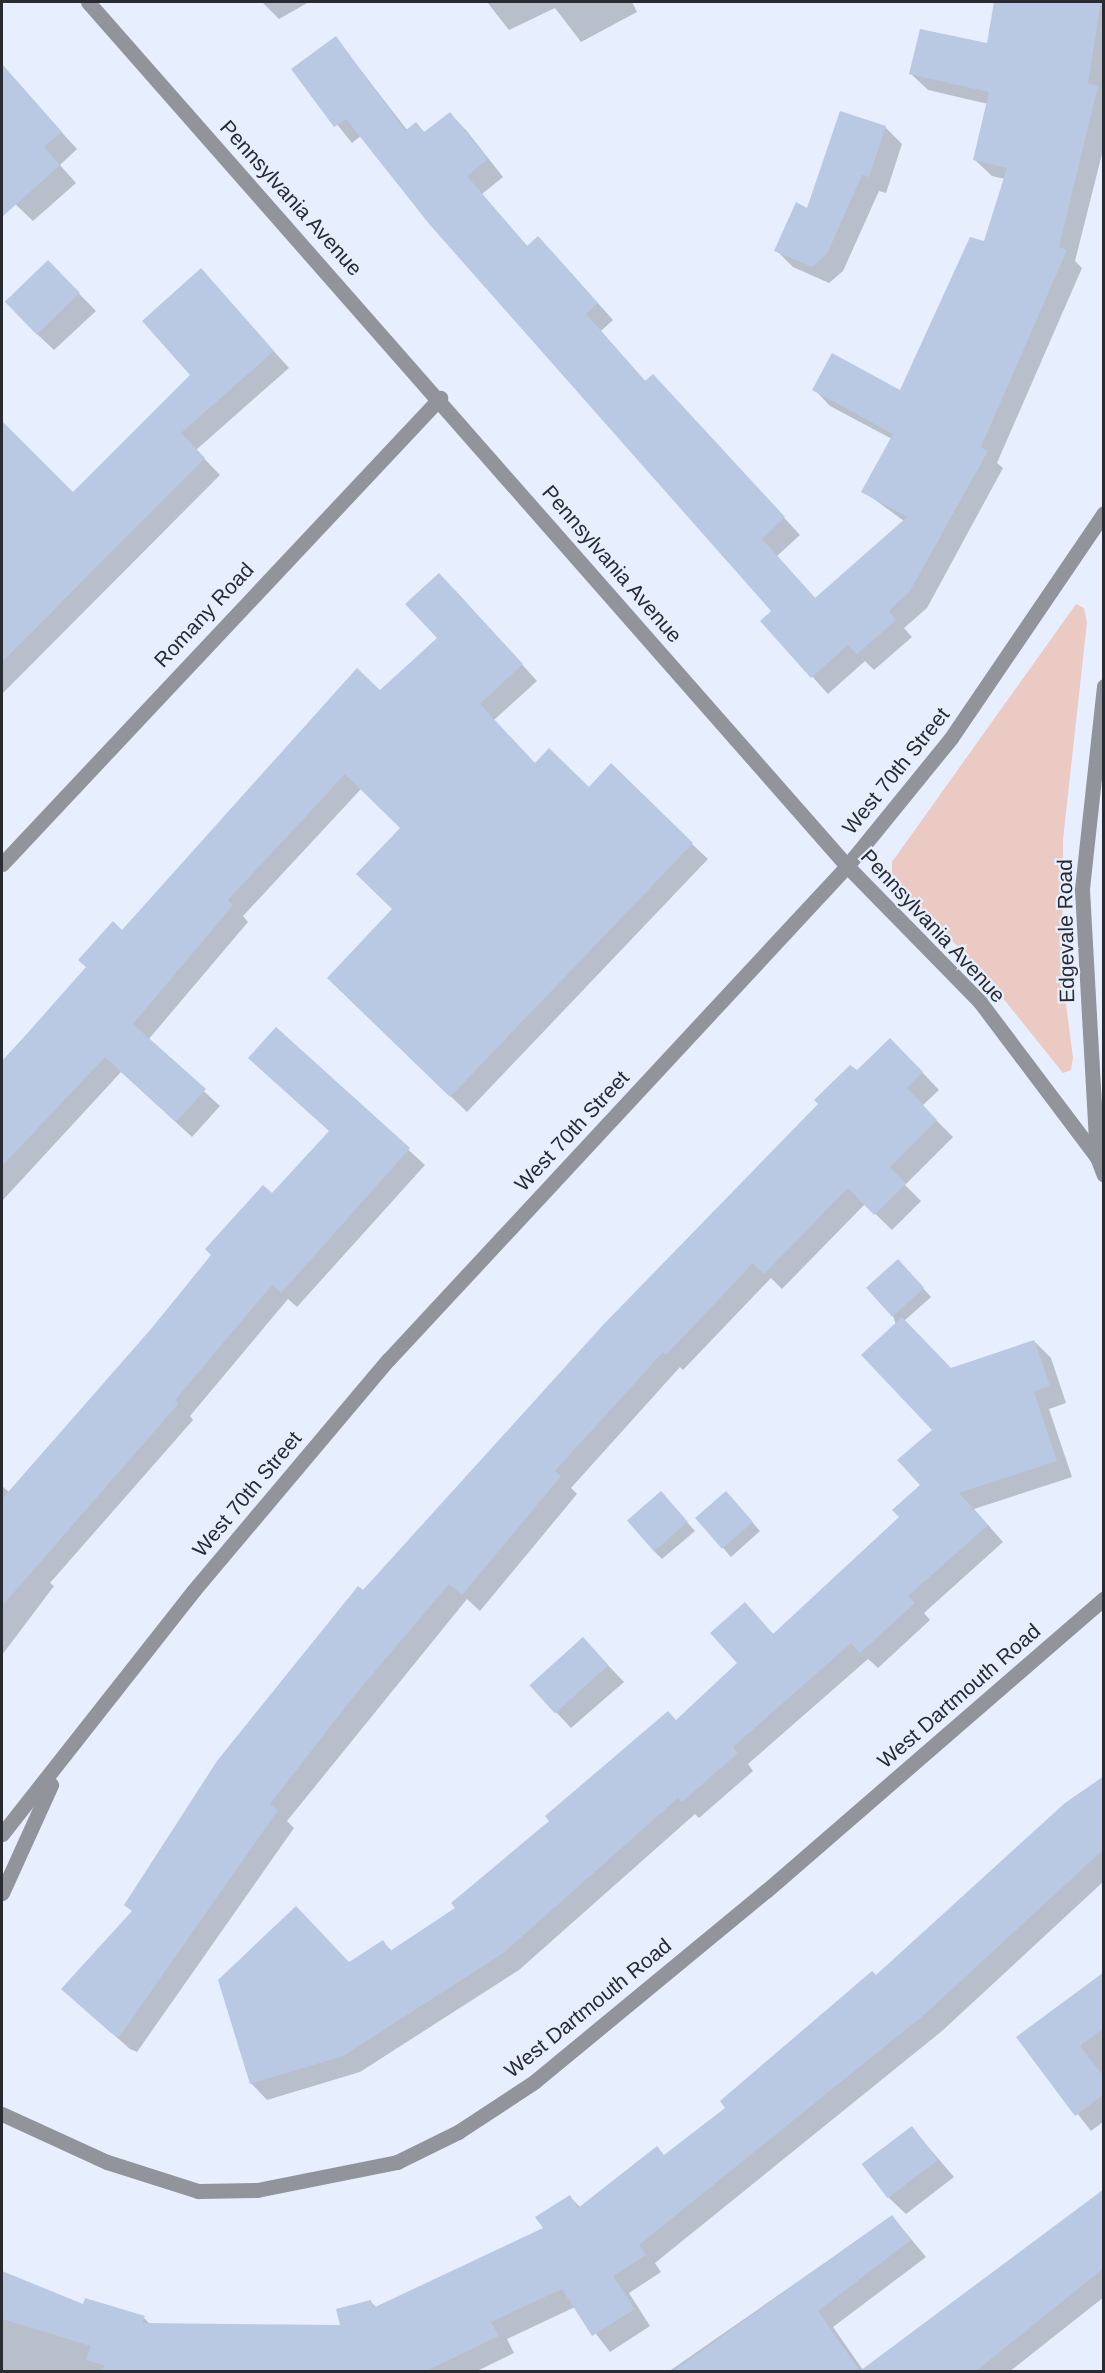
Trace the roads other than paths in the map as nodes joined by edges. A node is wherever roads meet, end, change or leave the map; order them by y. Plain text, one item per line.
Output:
1 (88, 2) edge
2 (440, 398) junction
3 (1104, 513) edge
4 (1104, 686) edge
5 (2, 864) edge
6 (847, 866) junction
7 (1097, 1157) junction
8 (1104, 1175) edge
9 (1104, 1598) edge
10 (58, 1768) junction
11 (2, 1834) edge
12 (2, 1893) edge
13 (2, 2114) edge

1 - 2 street, Pennsylvania Avenue
2 - 5 street, Romany Road
2 - 6 street, Pennsylvania Avenue
3 - 6 street, West 70th Street
4 - 7 street, Edgevale Road
6 - 7 street, Pennsylvania Avenue
6 - 10 street, West 70th Street
7 - 8 street, Edgevale Road
9 - 13 street, West Dartmouth Road
10 - 11 street, West 70th Street
10 - 12 street, West 70th Street

